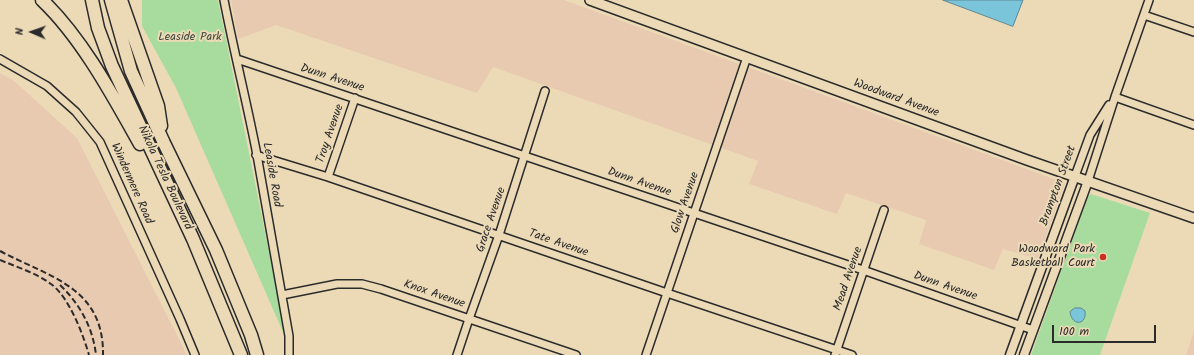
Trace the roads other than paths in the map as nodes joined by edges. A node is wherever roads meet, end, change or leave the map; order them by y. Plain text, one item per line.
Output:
1 (42, 0) edge
2 (92, 0) edge
3 (110, 0) edge
4 (121, 0) edge
5 (224, 0) edge
6 (590, 0) edge
7 (1149, 0) edge
8 (1144, 15) junction
9 (1194, 32) edge
10 (747, 57) junction
11 (0, 59) edge
12 (237, 59) junction
13 (545, 91) dead end
14 (1115, 97) junction
15 (355, 98) junction
16 (1194, 125) edge
17 (164, 143) junction
18 (256, 155) junction
19 (525, 156) junction
20 (1075, 176) junction
21 (328, 177) junction
22 (1088, 181) junction
23 (884, 210) dead end
24 (695, 213) junction
25 (1194, 218) edge
26 (500, 235) junction
27 (193, 239) junction
28 (863, 270) junction
29 (668, 293) junction
30 (282, 296) junction
31 (468, 319) junction
32 (1021, 325) junction
33 (1032, 330) junction
34 (835, 352) edge
35 (194, 355) edge
36 (241, 355) edge
37 (257, 355) edge
38 (290, 355) edge
39 (457, 355) edge
40 (576, 355) edge
41 (646, 355) edge
42 (852, 355) edge
43 (1010, 355) edge
44 (1024, 355) edge

1 - 27 highway
2 - 27 highway, Nikola Tesla Boulevard
3 - 17 highway, Nikola Tesla Boulevard
4 - 17 highway
5 - 12 street, Leaside Road
6 - 10 main road, Woodward Avenue
7 - 8 street, Brampton Street
8 - 9 street
8 - 14 street, Brampton Street
10 - 20 main road, Woodward Avenue
10 - 24 street, Glow Avenue
11 - 35 street, Windermere Road
12 - 15 street, Dunn Avenue
12 - 18 street, Leaside Road
13 - 19 street, Grace Avenue
14 - 16 street
14 - 20 street, Brampton Street
14 - 22 street, Brampton Street
15 - 19 street, Dunn Avenue
15 - 21 street, Troy Avenue
17 - 37 highway, Nikola Tesla Boulevard
18 - 21 street, Tate Avenue
18 - 30 street, Leaside Road
19 - 24 street, Dunn Avenue
19 - 26 street, Grace Avenue
20 - 22 main road, Woodward Avenue
20 - 32 street, Brampton Street
21 - 26 street, Tate Avenue
22 - 25 main road, Woodward Avenue
22 - 33 street, Brampton Street
23 - 28 street, Mead Avenue
24 - 28 street, Dunn Avenue
24 - 29 street, Glow Avenue
26 - 29 street, Tate Avenue
26 - 31 street, Grace Avenue
27 - 36 highway, Nikola Tesla Boulevard
28 - 32 street, Dunn Avenue
28 - 34 street, Mead Avenue
29 - 34 street, Tate Avenue
29 - 41 street, Glow Avenue
30 - 31 street, Knox Avenue
30 - 38 street, Leaside Road
31 - 39 street, Grace Avenue
31 - 40 street, Knox Avenue
32 - 33 street, Dunn Avenue
32 - 43 street, Brampton Street
33 - 44 street, Brampton Street
34 - 42 street, Tate Avenue

